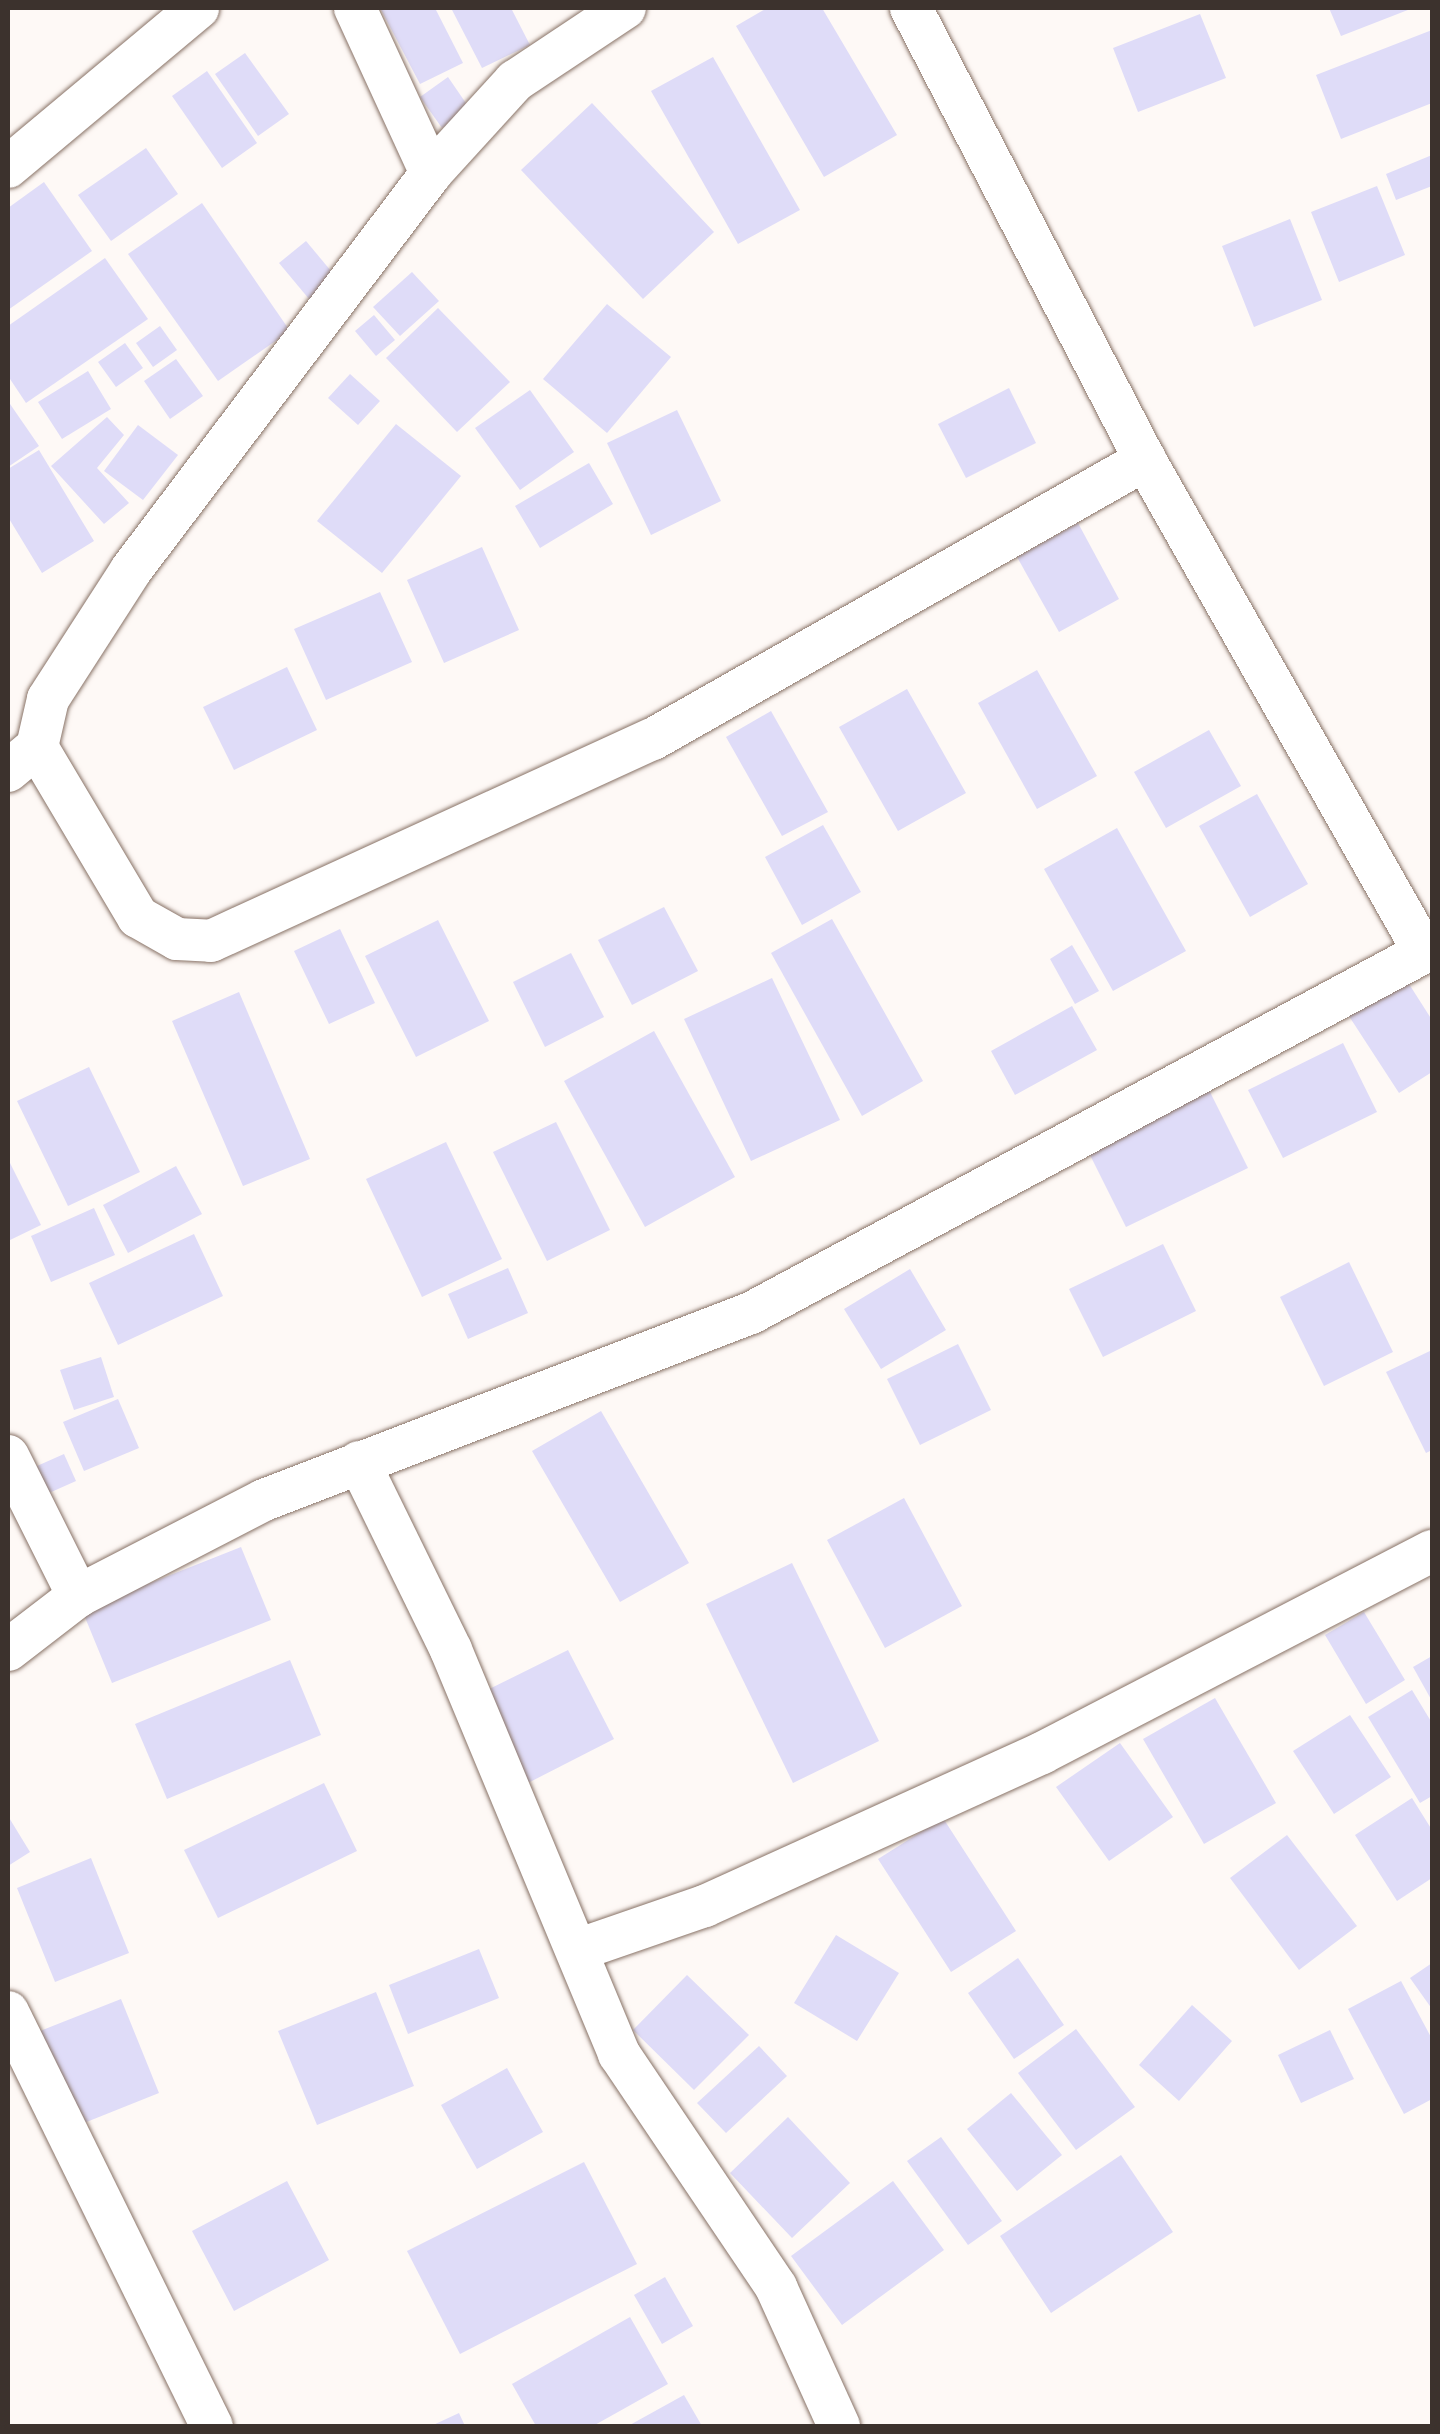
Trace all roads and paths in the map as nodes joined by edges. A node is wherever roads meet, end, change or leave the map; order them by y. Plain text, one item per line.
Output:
1 (198, 8) edge
2 (354, 8) edge
3 (624, 8) edge
4 (910, 8) edge
5 (8, 166) edge
6 (431, 172) junction
7 (1144, 460) junction
8 (22, 759) edge
9 (1428, 950) edge
10 (8, 1456) edge
11 (359, 1462) junction
12 (1432, 1551) edge
13 (78, 1596) junction
14 (8, 1650) edge
15 (576, 1950) junction
16 (8, 2012) edge
17 (212, 2426) edge
18 (839, 2426) edge

1 - 5 street
2 - 6 street
3 - 6 street
4 - 7 street
6 - 8 street
7 - 8 street
7 - 9 street
9 - 11 street
10 - 13 street
11 - 13 street
11 - 15 street
12 - 15 street
13 - 14 street
15 - 18 street
16 - 17 street

